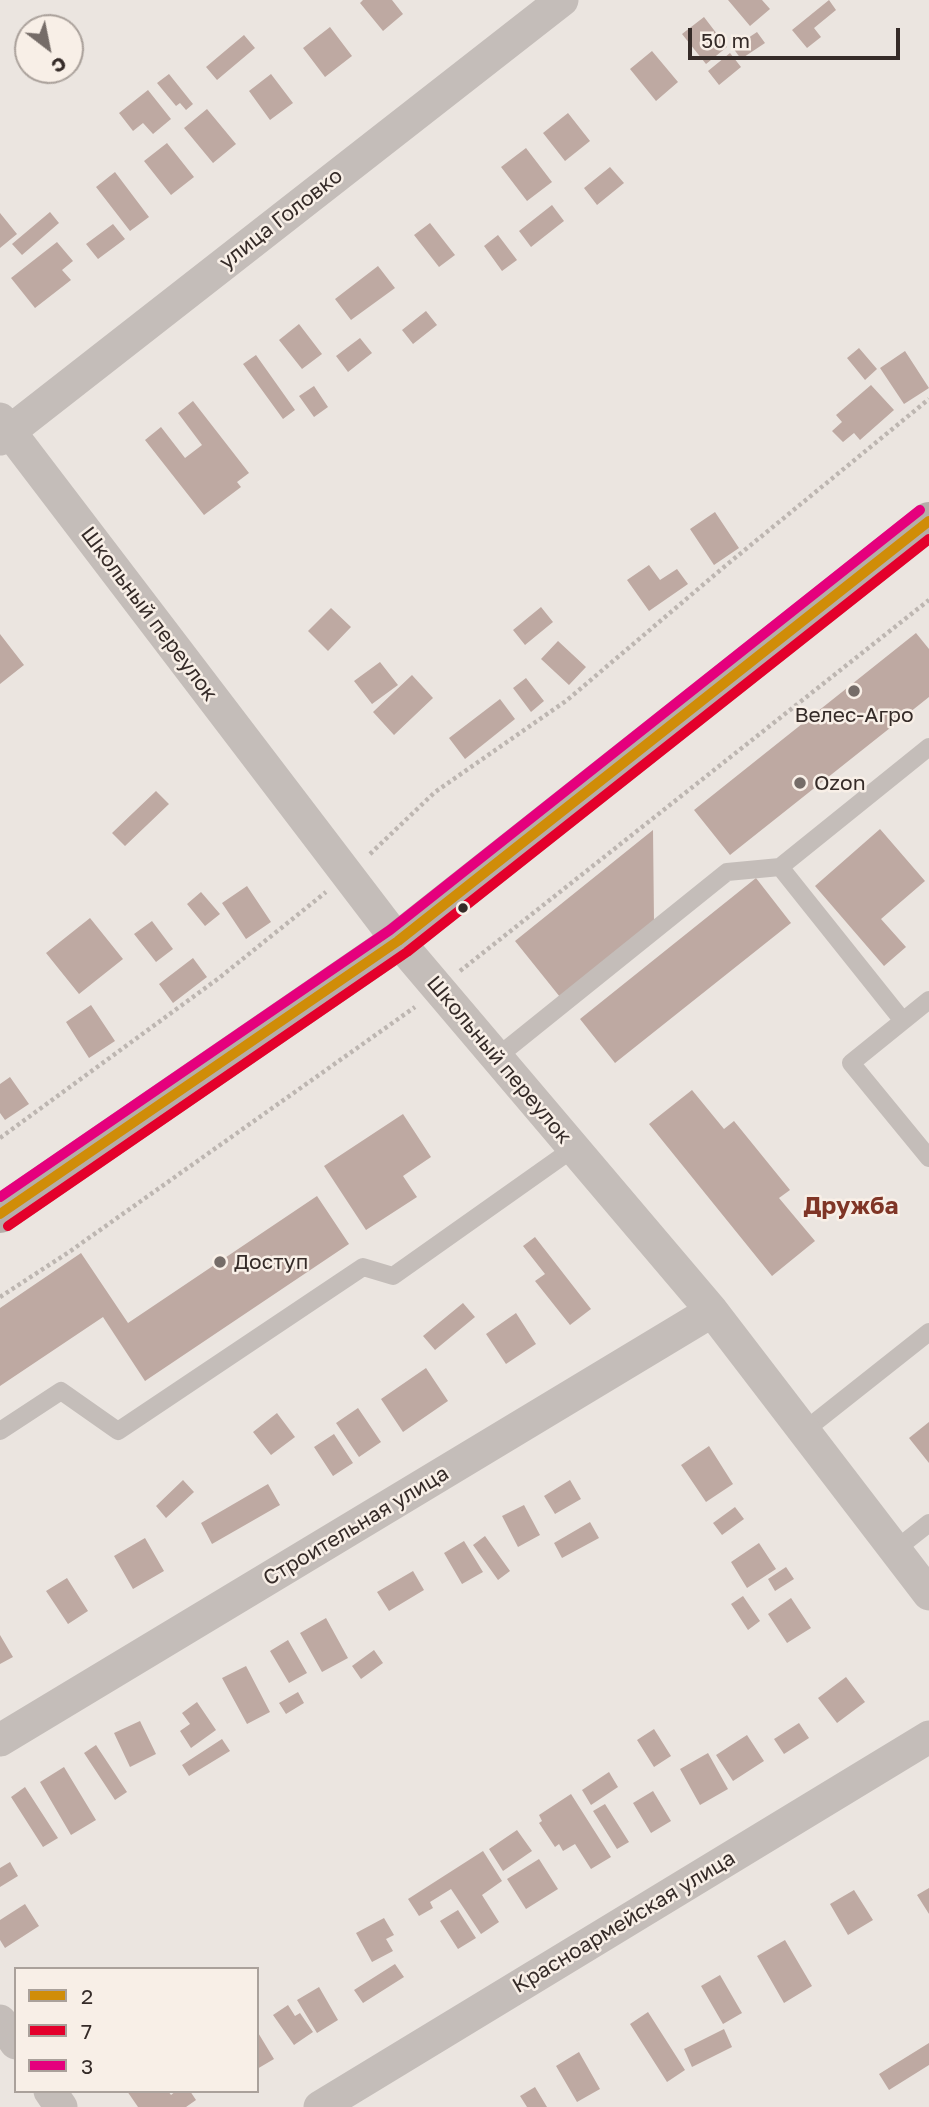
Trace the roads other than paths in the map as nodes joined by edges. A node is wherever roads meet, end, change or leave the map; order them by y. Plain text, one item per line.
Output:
1 (562, 0) edge
2 (3, 430) edge
3 (929, 521) edge
4 (929, 747) edge
5 (780, 867) junction
6 (398, 941) junction
7 (929, 1000) edge
8 (902, 1021) junction
9 (497, 1057) junction
10 (574, 1148) junction
11 (929, 1158) edge
12 (0, 1214) edge
13 (712, 1311) junction
14 (929, 1332) edge
15 (0, 1431) edge
16 (804, 1431) junction
17 (929, 1523) edge
18 (895, 1550) junction
19 (929, 1594) edge
20 (929, 1737) edge
21 (0, 1740) edge
22 (0, 2021) edge
23 (14, 2040) edge
24 (320, 2107) edge

1 - 2 street, улица Головко
2 - 6 street, Школьный переулок
3 - 6 main road
4 - 5 lane
5 - 8 lane
5 - 9 lane
6 - 9 street, Школьный переулок
6 - 12 main road
7 - 8 lane
8 - 11 lane
9 - 10 street, Школьный переулок
10 - 13 street, Школьный переулок
10 - 15 lane
13 - 16 street, Школьный переулок
13 - 21 street, Строительная улица
14 - 16 lane
16 - 18 street, Школьный переулок
17 - 18 lane
18 - 19 street, Школьный переулок
20 - 24 street, Красноармейская улица
22 - 23 street

